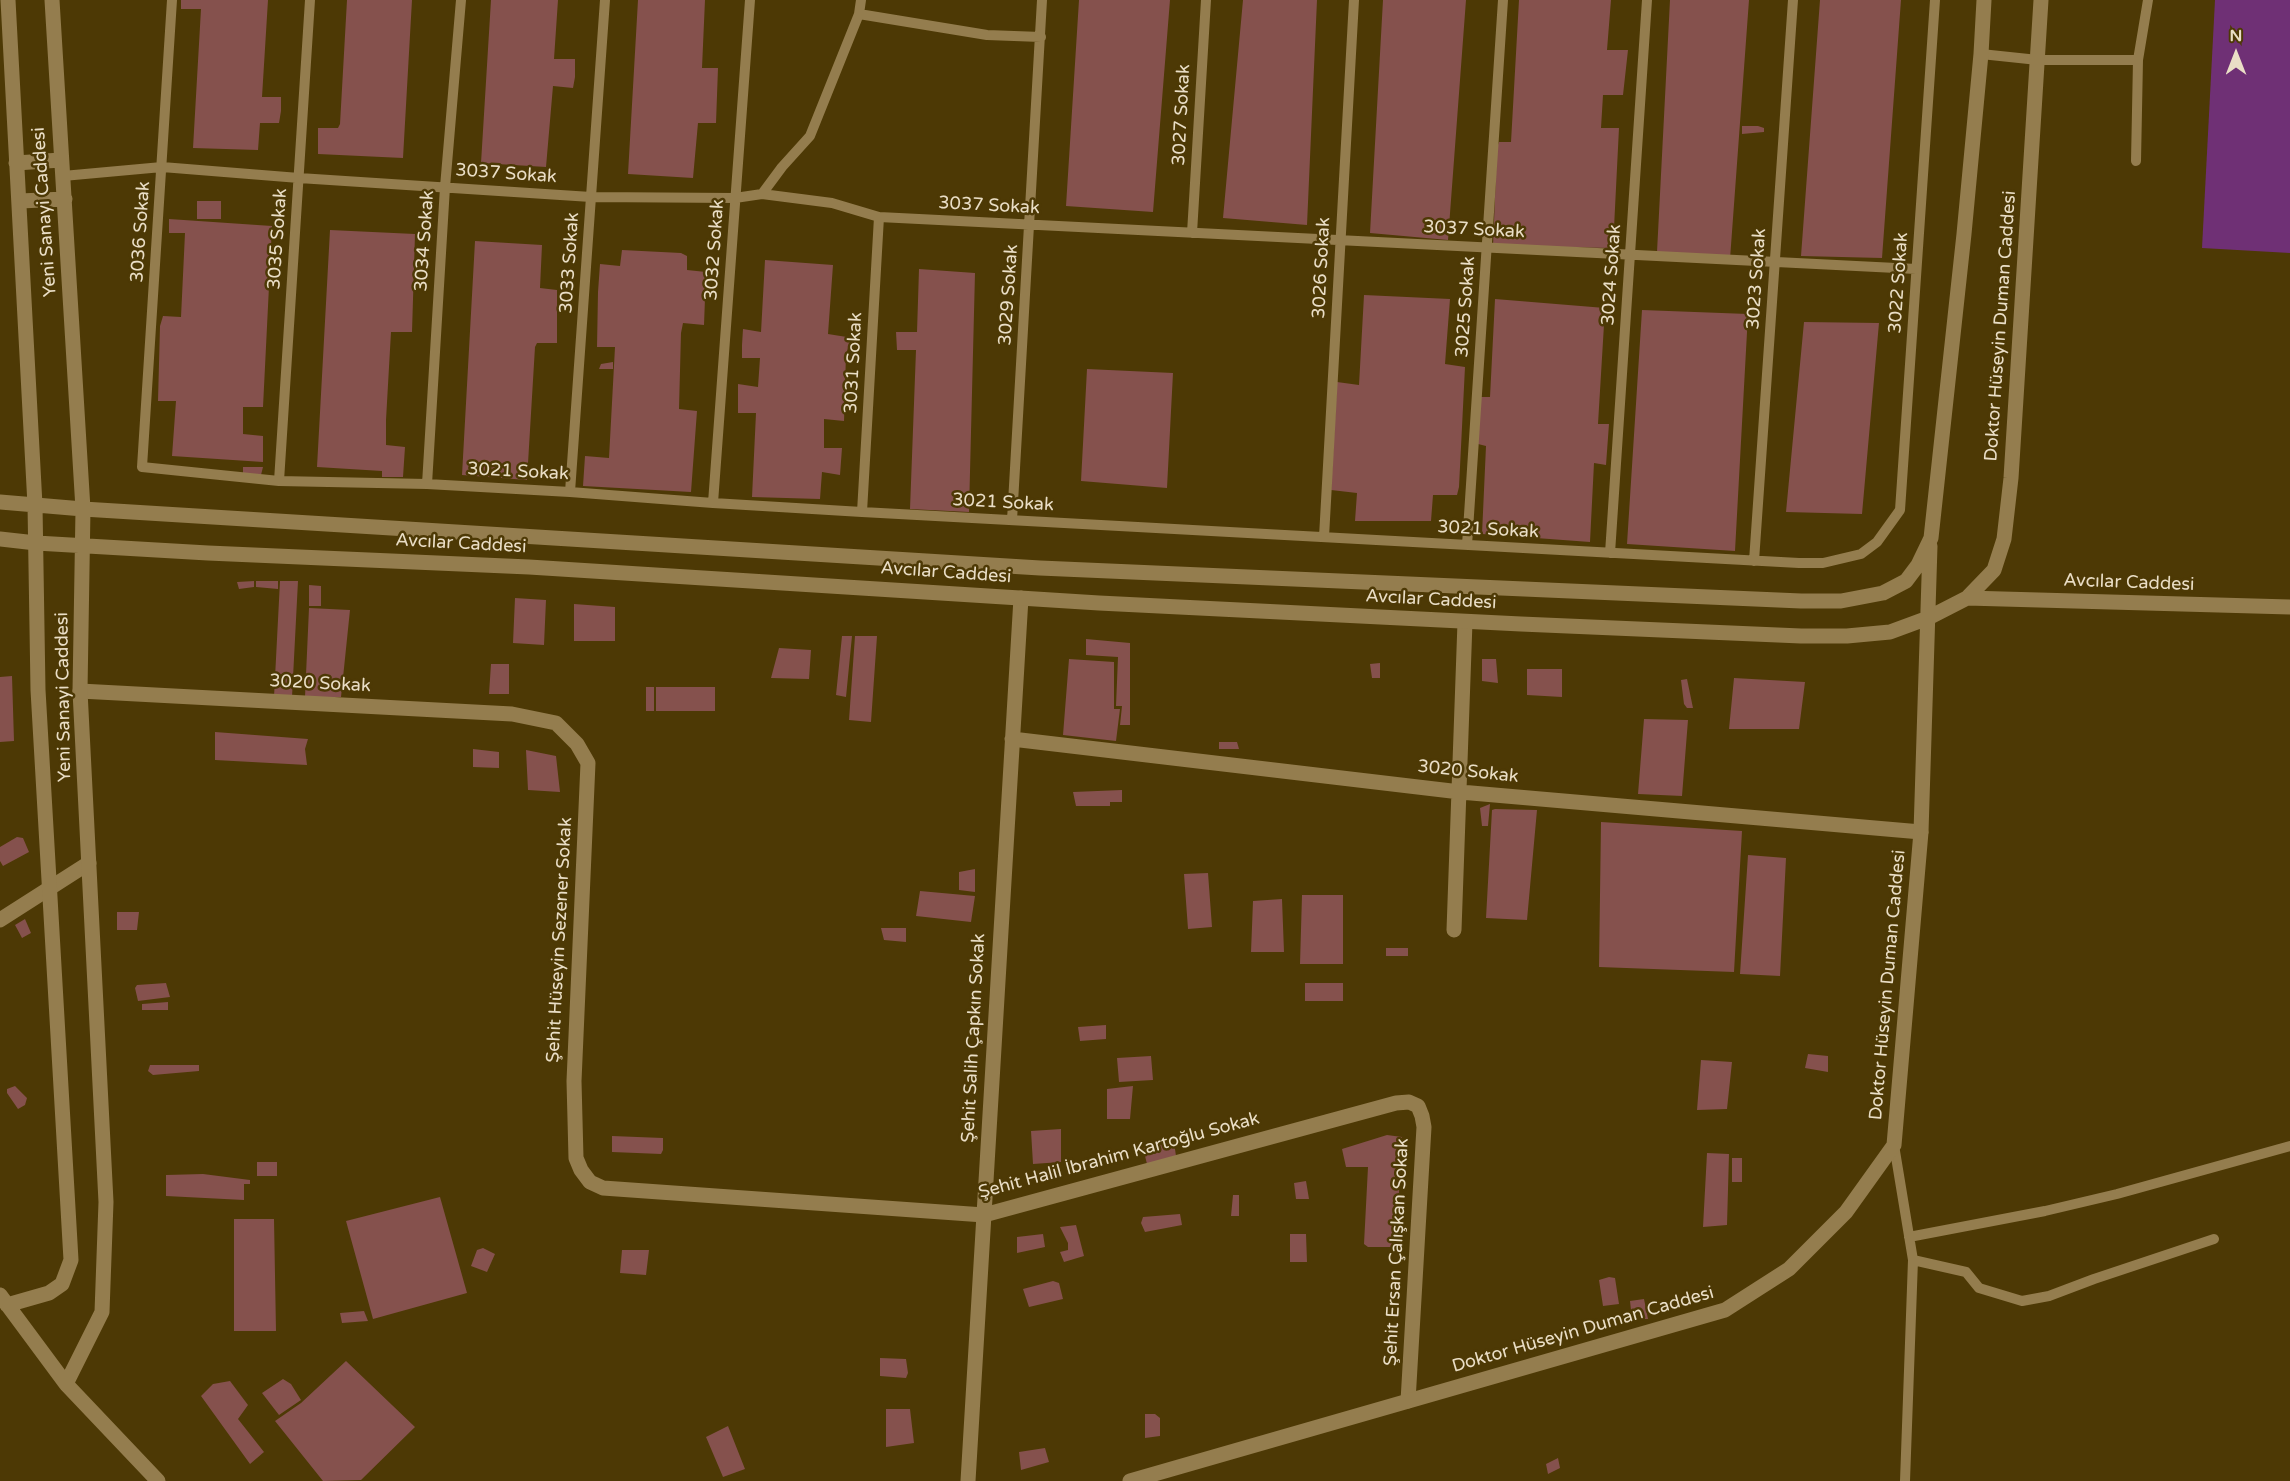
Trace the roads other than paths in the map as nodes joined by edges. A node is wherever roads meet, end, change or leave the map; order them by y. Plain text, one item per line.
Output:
1 (8, 0) edge
2 (52, 0) edge
3 (172, 0) edge
4 (310, 0) edge
5 (462, 0) edge
6 (605, 0) edge
7 (750, 0) edge
8 (861, 0) edge
9 (1042, 0) edge
10 (1206, 0) edge
11 (1354, 0) edge
12 (1503, 0) edge
13 (1647, 0) edge
14 (1793, 0) edge
15 (1935, 0) edge
16 (1984, 0) edge
17 (2041, 0) edge
18 (2148, 0) edge
19 (859, 14) junction
20 (1041, 37) junction
21 (1981, 54) junction
22 (2038, 60) junction
23 (2138, 60) junction
24 (2136, 161) dead end
25 (16, 163) junction
26 (162, 167) junction
27 (62, 168) junction
28 (299, 178) junction
29 (445, 187) junction
30 (762, 194) junction
31 (591, 197) junction
32 (735, 198) junction
33 (65, 199) junction
34 (20, 201) junction
35 (879, 217) junction
36 (1030, 224) junction
37 (1192, 233) junction
38 (1340, 240) junction
39 (1487, 247) junction
40 (1630, 254) junction
41 (1775, 261) junction
42 (1916, 269) junction
43 (142, 467) joint
44 (279, 481) junction
45 (427, 484) junction
46 (570, 492) junction
47 (0, 502) edge
48 (712, 503) junction
49 (35, 505) junction
50 (82, 509) junction
51 (862, 512) junction
52 (1011, 520) junction
53 (1324, 537) junction
54 (1931, 538) junction
55 (0, 539) edge
56 (36, 543) junction
57 (1467, 545) junction
58 (82, 546) junction
59 (1610, 553) junction
60 (1861, 554) joint
61 (1754, 561) junction
62 (1883, 593) joint
63 (1021, 598) junction
64 (1967, 598) junction
65 (2290, 607) edge
66 (1928, 618) junction
67 (1465, 622) junction
68 (1890, 632) joint
69 (80, 691) junction
70 (556, 723) joint
71 (1012, 739) junction
72 (1460, 792) junction
73 (1921, 832) junction
74 (88, 863) junction
75 (50, 887) junction
76 (0, 920) edge
77 (1454, 930) dead end
78 (1418, 1106) joint
79 (1894, 1145) junction
80 (2290, 1146) edge
81 (581, 1170) joint
82 (984, 1215) junction
83 (1909, 1237) junction
84 (2214, 1239) dead end
85 (1913, 1260) junction
86 (4, 1300) edge
87 (66, 1384) junction
88 (1408, 1401) junction
89 (158, 1481) edge
90 (968, 1481) edge
91 (1130, 1481) edge
92 (1905, 1481) edge

1 - 25 main road, Yeni Sanayi Caddesi
2 - 27 main road, Yeni Sanayi Caddesi
3 - 26 lane, 3036 Sokak
4 - 28 lane, 3035 Sokak
5 - 29 lane, 3034 Sokak
6 - 31 lane, 3033 Sokak
7 - 32 lane, 3032 Sokak
8 - 19 lane
9 - 20 lane, 3029 Sokak
10 - 37 lane, 3027 Sokak
11 - 38 lane, 3026 Sokak
12 - 39 lane, 3025 Sokak
13 - 40 lane, 3024 Sokak
14 - 41 lane, 3023 Sokak
15 - 42 lane, 3022 Sokak
16 - 21 main road, Doktor Hüseyin Duman Caddesi
17 - 22 main road, Doktor Hüseyin Duman Caddesi
18 - 23 lane
19 - 20 lane
19 - 30 lane
20 - 36 lane, 3029 Sokak
21 - 22 lane
21 - 54 main road, Doktor Hüseyin Duman Caddesi
22 - 23 lane
22 - 64 main road, Doktor Hüseyin Duman Caddesi
23 - 24 lane
25 - 27 main road
25 - 34 main road, Yeni Sanayi Caddesi
26 - 27 lane, 3037 Sokak
26 - 28 lane, 3037 Sokak
26 - 43 lane, 3036 Sokak
27 - 33 main road, Yeni Sanayi Caddesi
28 - 29 lane, 3037 Sokak
28 - 44 lane, 3035 Sokak
29 - 31 lane, 3037 Sokak
29 - 45 lane, 3034 Sokak
30 - 32 lane, 3037 Sokak
30 - 35 lane, 3037 Sokak
31 - 32 lane, 3037 Sokak
31 - 46 lane, 3033 Sokak
32 - 48 lane, 3032 Sokak
33 - 34 main road
33 - 50 main road, Yeni Sanayi Caddesi
34 - 49 main road, Yeni Sanayi Caddesi
35 - 36 lane, 3037 Sokak
35 - 51 lane, 3031 Sokak
36 - 37 lane, 3037 Sokak
36 - 52 lane, 3029 Sokak
37 - 38 lane, 3037 Sokak
38 - 39 lane, 3037 Sokak
38 - 53 lane, 3026 Sokak
39 - 40 lane, 3037 Sokak
39 - 57 lane, 3025 Sokak
40 - 41 lane, 3037 Sokak
40 - 59 lane, 3024 Sokak
41 - 42 lane, 3037 Sokak
41 - 61 lane, 3023 Sokak
42 - 60 lane, 3022 Sokak
43 - 44 lane, 3021 Sokak
44 - 45 lane, 3021 Sokak
45 - 46 lane, 3021 Sokak
46 - 48 lane, 3021 Sokak
47 - 49 main road, Avcılar Caddesi
48 - 51 lane, 3021 Sokak
49 - 50 main road, Avcılar Caddesi
49 - 56 main road, Yeni Sanayi Caddesi
50 - 58 main road, Yeni Sanayi Caddesi
50 - 62 main road, Avcılar Caddesi
51 - 52 lane, 3021 Sokak
52 - 53 lane, 3021 Sokak
53 - 57 lane, 3021 Sokak
54 - 62 main road, Doktor Hüseyin Duman Caddesi
54 - 66 main road, Doktor Hüseyin Duman Caddesi
55 - 56 main road, Avcılar Caddesi
56 - 58 main road, Avcılar Caddesi
56 - 75 main road, Yeni Sanayi Caddesi
57 - 59 lane, 3021 Sokak
58 - 63 main road, Avcılar Caddesi
58 - 69 main road, Yeni Sanayi Caddesi
59 - 61 lane, 3021 Sokak
60 - 61 lane, 3021 Sokak
63 - 67 main road, Avcılar Caddesi
63 - 71 main road, Şehit Salih Çapkın Sokak
64 - 65 main road, Avcılar Caddesi
64 - 66 main road, Doktor Hüseyin Duman Caddesi
66 - 68 main road, Doktor Hüseyin Duman Caddesi
66 - 73 main road, Doktor Hüseyin Duman Caddesi
67 - 68 main road, Avcılar Caddesi
67 - 72 main road
69 - 70 main road, 3020 Sokak
69 - 74 main road, Yeni Sanayi Caddesi
70 - 81 main road, Şehit Hüseyin Sezener Sokak
71 - 72 main road, 3020 Sokak
71 - 82 main road, Şehit Salih Çapkın Sokak
72 - 73 main road, 3020 Sokak
72 - 77 main road
73 - 79 main road, Doktor Hüseyin Duman Caddesi
74 - 75 main road
74 - 87 main road, Yeni Sanayi Caddesi
75 - 76 main road
75 - 86 main road, Yeni Sanayi Caddesi
78 - 82 main road, Şehit Halil İbrahim Kartoğlu Sokak
78 - 88 main road, Şehit Ersan Çalışkan Sokak
79 - 83 lane
79 - 88 main road, Doktor Hüseyin Duman Caddesi
80 - 83 lane
81 - 82 main road, Şehit Halil İbrahim Kartoğlu Sokak
82 - 90 main road, Şehit Salih Çapkın Sokak
83 - 85 lane
84 - 85 lane
85 - 92 lane
86 - 87 main road
87 - 89 main road
88 - 91 main road, Doktor Hüseyin Duman Caddesi

